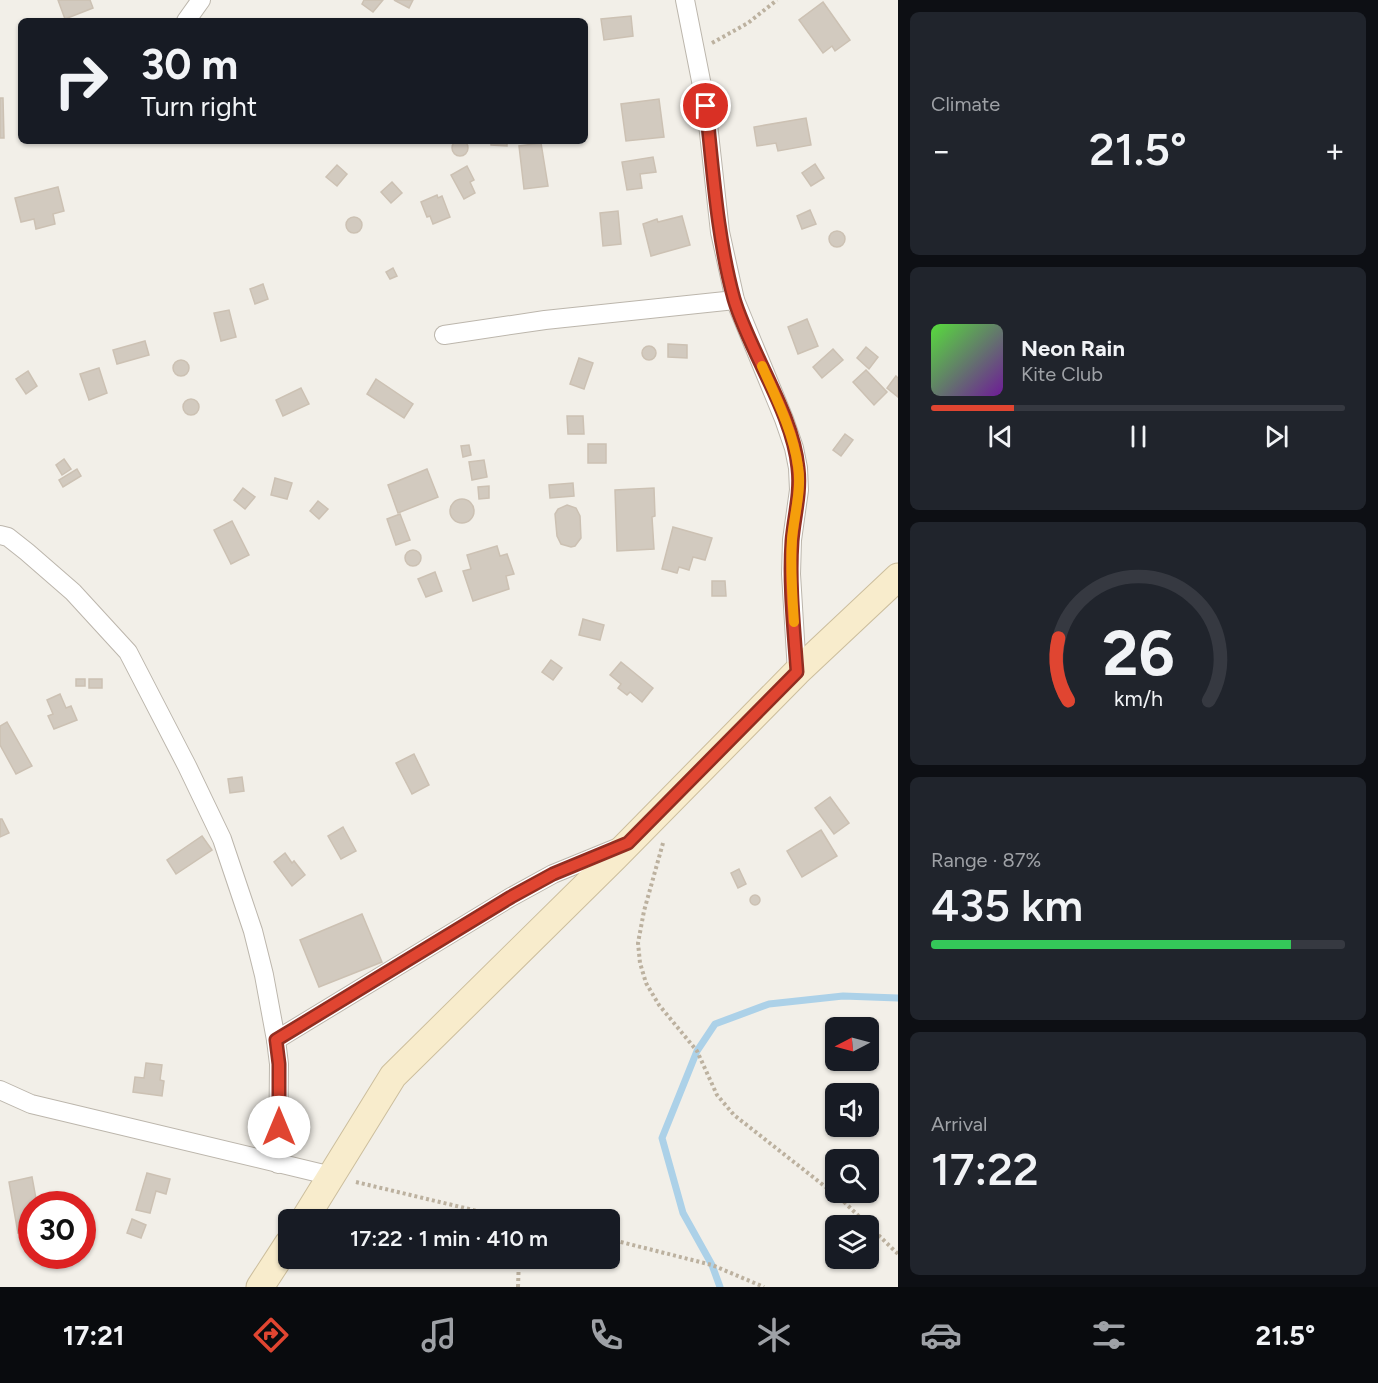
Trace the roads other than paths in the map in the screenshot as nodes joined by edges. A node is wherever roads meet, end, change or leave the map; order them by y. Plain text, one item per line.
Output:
1 (201, 0) edge
2 (685, 0) edge
3 (188, 18) edge
4 (735, 300) junction
5 (444, 335) dead end
6 (0, 535) edge
7 (898, 577) edge
8 (797, 672) junction
9 (628, 843) junction
10 (276, 1040) junction
11 (0, 1090) edge
12 (279, 1164) junction
13 (332, 1176) junction
14 (311, 1209) edge
15 (278, 1259) edge
16 (260, 1287) edge

1 - 3 street
2 - 4 street
4 - 5 street
4 - 8 street
6 - 10 street
7 - 8 street
8 - 9 street
9 - 10 street
9 - 13 street
10 - 12 street
11 - 12 street
12 - 13 street
13 - 14 street
15 - 16 street

